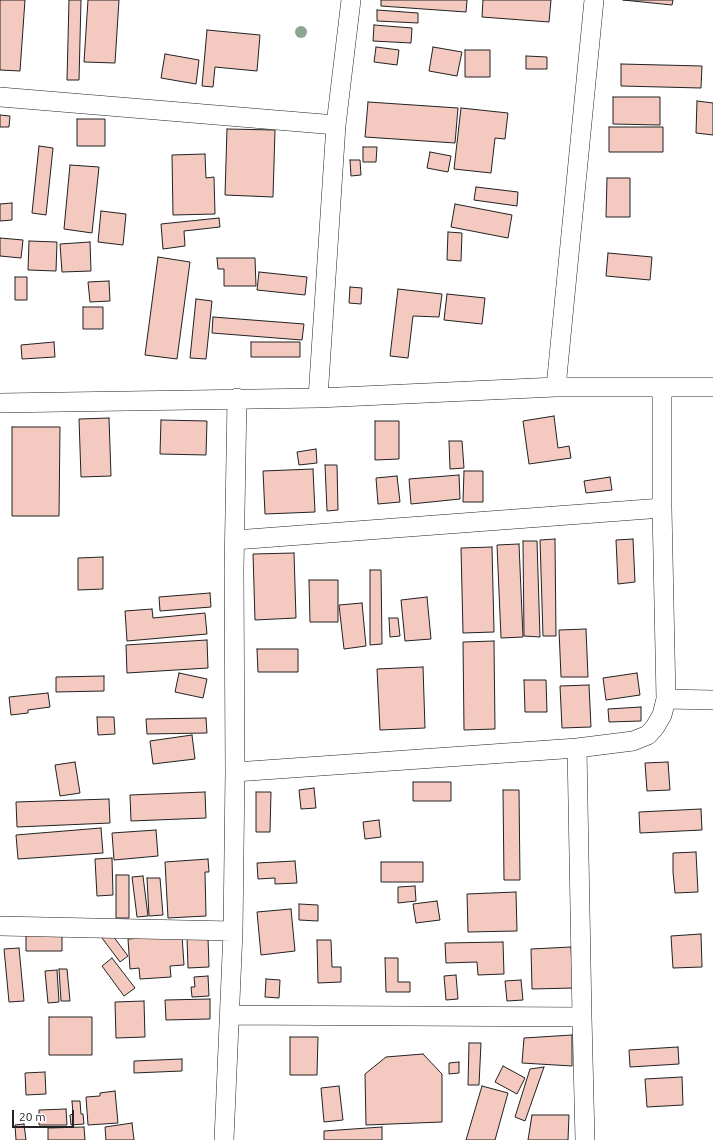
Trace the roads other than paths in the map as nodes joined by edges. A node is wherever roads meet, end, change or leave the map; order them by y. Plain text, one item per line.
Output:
1 (352, 0) edge
2 (594, 0) edge
3 (0, 97) edge
4 (336, 125) junction
5 (556, 387) junction
6 (662, 387) junction
7 (713, 387) edge
8 (237, 398) junction
9 (318, 398) junction
10 (0, 402) edge
11 (662, 508) junction
12 (235, 540) junction
13 (666, 699) junction
14 (713, 700) edge
15 (577, 748) junction
16 (235, 772) junction
17 (0, 926) edge
18 (233, 931) junction
19 (230, 1015) junction
20 (582, 1017) junction
21 (224, 1140) edge
22 (585, 1140) edge

1 - 4 street
2 - 5 street
3 - 4 street
4 - 9 street
5 - 6 street
5 - 9 street
6 - 7 street
6 - 11 street
8 - 9 street
8 - 10 street
8 - 12 street
11 - 12 street
11 - 13 street
12 - 16 street
13 - 14 street
13 - 15 street
15 - 16 street
15 - 20 street
16 - 18 street
17 - 18 street
18 - 19 street
19 - 20 street
19 - 21 street
20 - 22 street

